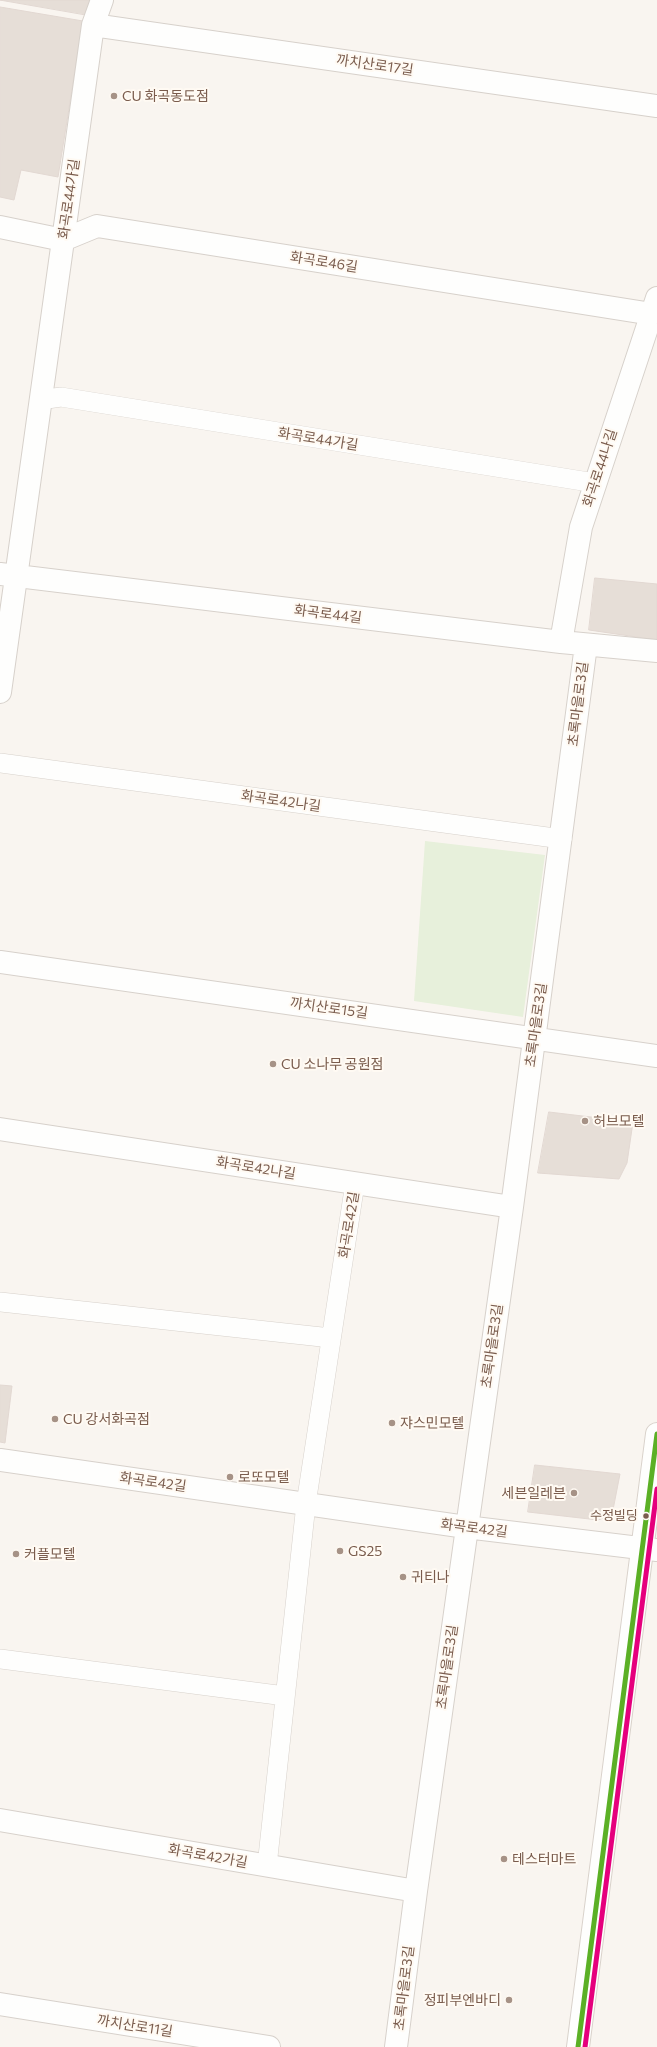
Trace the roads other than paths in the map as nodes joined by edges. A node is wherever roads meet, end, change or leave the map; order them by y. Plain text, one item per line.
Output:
1 (102, 0) edge
2 (93, 25) junction
3 (657, 106) edge
4 (0, 228) edge
5 (63, 240) junction
6 (654, 306) edge
7 (40, 400) junction
8 (595, 483) junction
9 (8, 575) edge
10 (562, 642) junction
11 (586, 645) junction
12 (657, 651) edge
13 (0, 692) edge
14 (0, 762) edge
15 (562, 839) junction
16 (0, 962) edge
17 (535, 1038) junction
18 (657, 1056) edge
19 (0, 1129) edge
20 (355, 1183) junction
21 (512, 1207) junction
22 (0, 1302) edge
23 (331, 1338) junction
24 (657, 1434) edge
25 (0, 1460) edge
26 (306, 1504) junction
27 (466, 1527) junction
28 (650, 1549) edge
29 (0, 1659) edge
30 (285, 1696) junction
31 (0, 1820) edge
32 (267, 1866) junction
33 (416, 1891) junction
34 (0, 2004) edge
35 (269, 2047) edge
36 (396, 2047) edge
37 (578, 2047) edge

1 - 2 street, 화곡로44가길
2 - 3 street, 까치산로17길
2 - 5 street, 화곡로44가길
4 - 5 street
5 - 6 street, 화곡로46길
5 - 7 street, 화곡로44가길
6 - 8 street, 화곡로44나길
7 - 8 lane, 화곡로44가길
7 - 9 street, 화곡로44가길
8 - 10 street, 화곡로44나길
9 - 10 street, 화곡로44길
9 - 13 street
10 - 11 street, 화곡로44길
11 - 12 street, 화곡로44길
11 - 15 street, 초록마을로3길
14 - 15 lane, 화곡로42나길
15 - 17 street, 초록마을로3길
16 - 17 street, 까치산로15길
17 - 18 street, 까치산로15길
17 - 21 street, 초록마을로3길
19 - 20 street, 화곡로42나길
20 - 21 street, 화곡로42나길
20 - 23 lane, 화곡로42길
21 - 27 street, 초록마을로3길
22 - 23 lane
23 - 26 lane, 화곡로42길
24 - 28 street
25 - 26 street, 화곡로42길
26 - 27 street, 화곡로42길
26 - 30 lane
27 - 28 street, 화곡로42길
27 - 33 street, 초록마을로3길
28 - 37 street
29 - 30 lane
30 - 32 lane
31 - 32 street, 화곡로42가길
32 - 33 street, 화곡로42가길
33 - 36 street, 초록마을로3길
34 - 35 street, 까치산로11길

